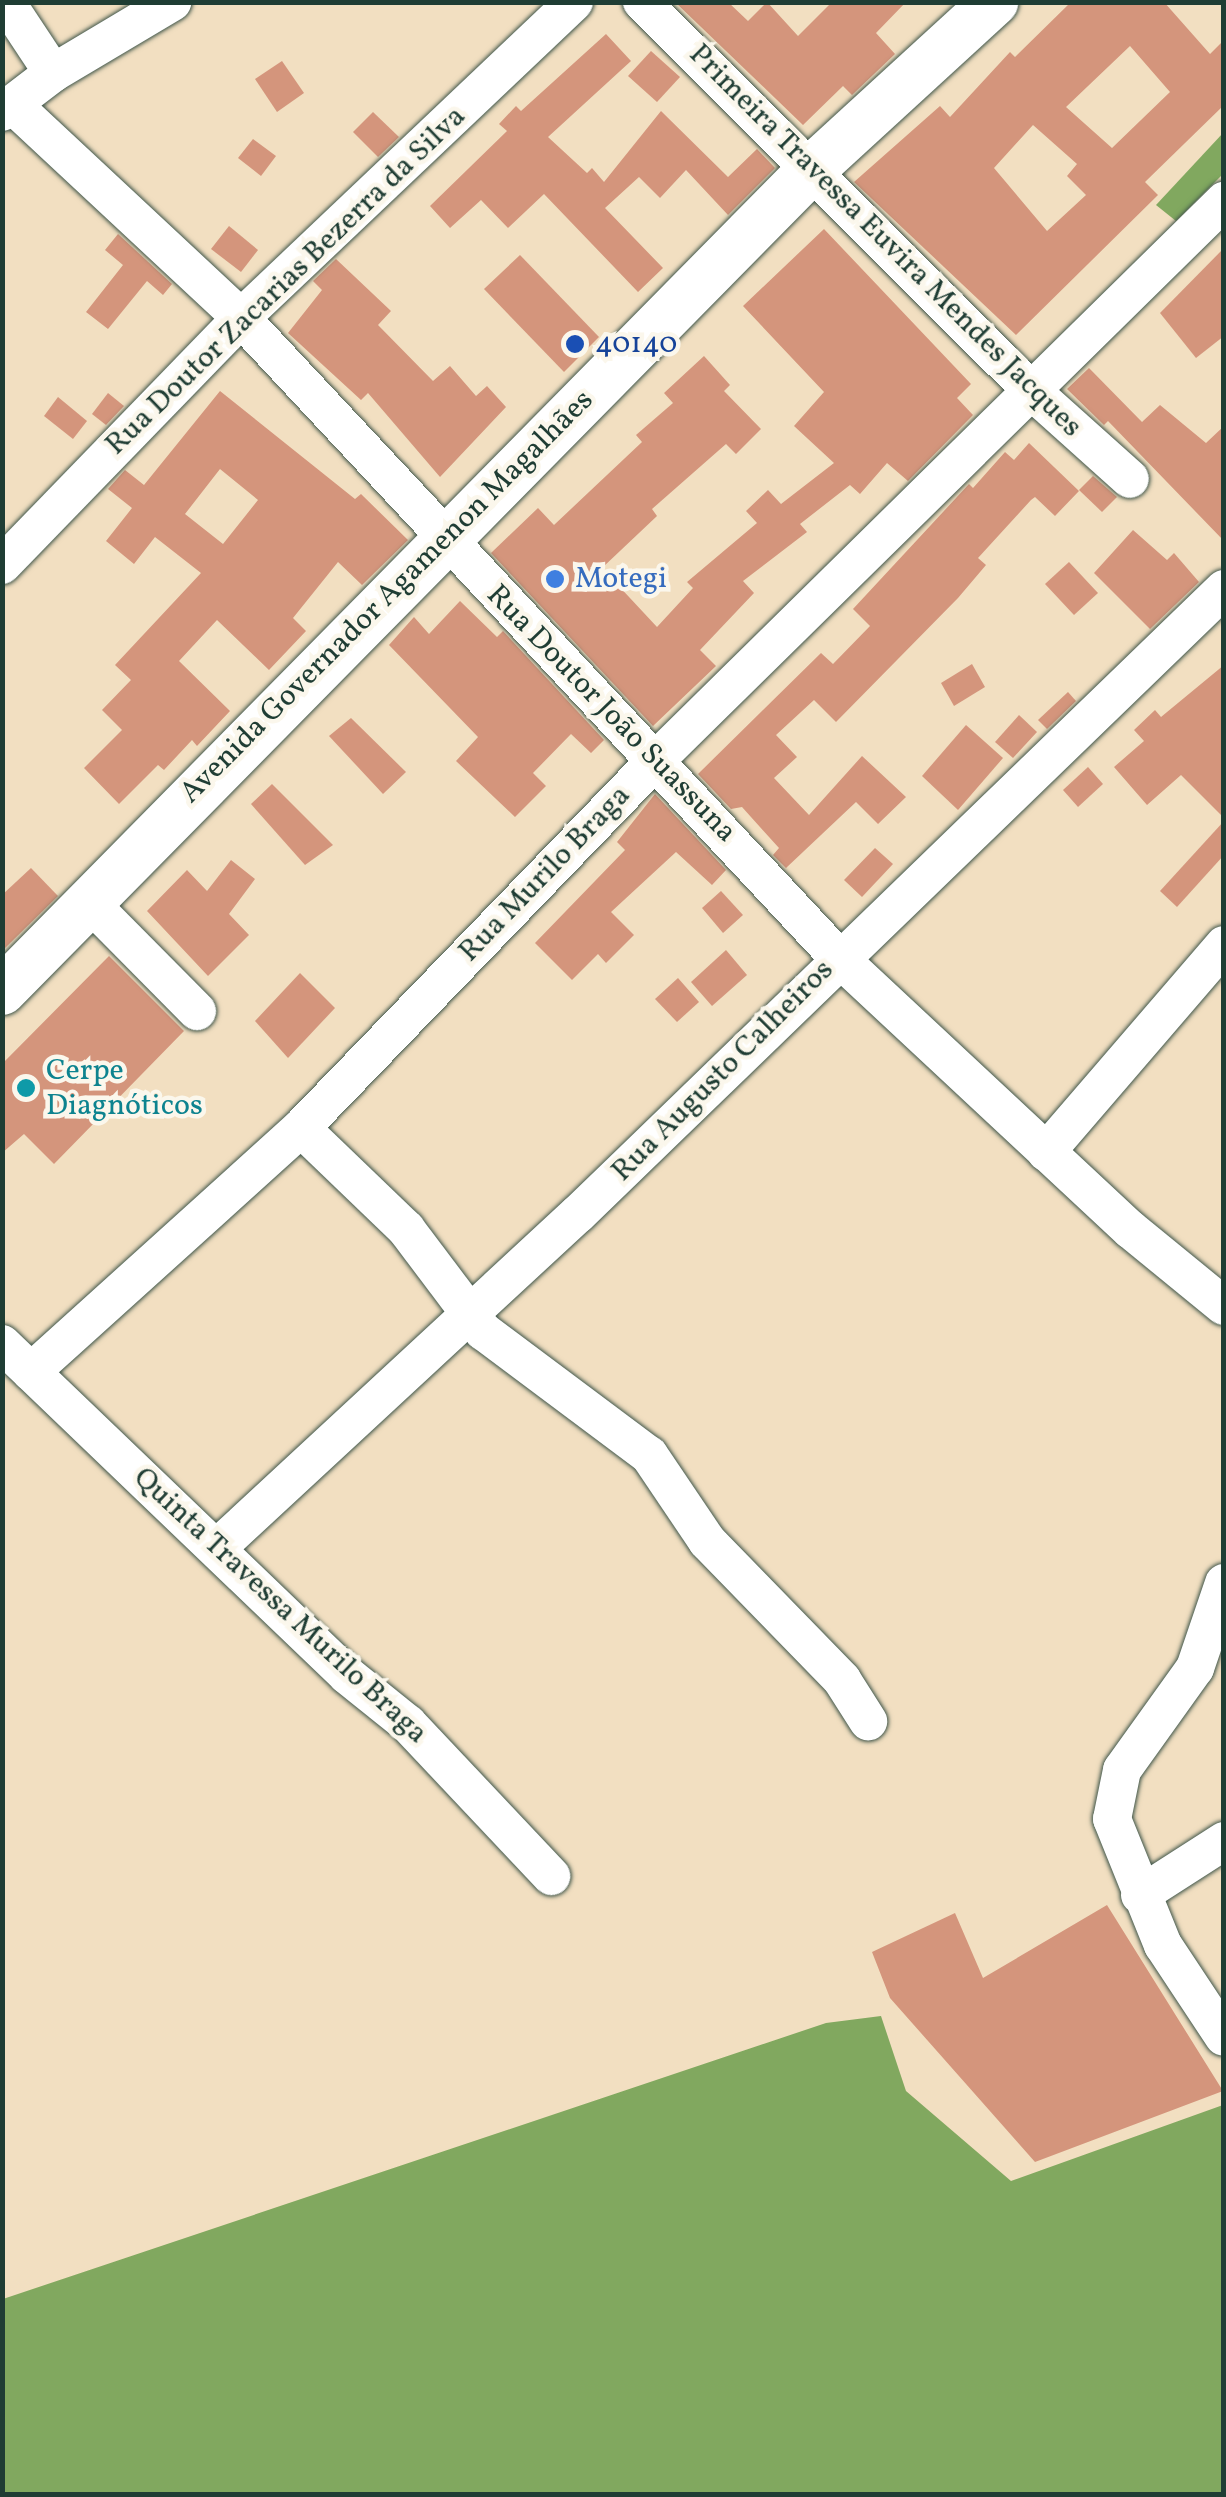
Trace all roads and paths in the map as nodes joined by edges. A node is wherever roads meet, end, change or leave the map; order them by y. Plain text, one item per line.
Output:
1 (6, 2) edge
2 (172, 2) edge
3 (574, 2) edge
4 (642, 2) edge
5 (994, 2) edge
6 (52, 73) junction
7 (8, 109) edge
8 (813, 168) junction
9 (1224, 201) edge
10 (241, 318) junction
11 (1033, 392) junction
12 (1130, 479) dead end
13 (442, 538) junction
14 (2, 565) edge
15 (1223, 590) edge
16 (658, 759) junction
17 (88, 900) junction
18 (1224, 945) edge
19 (838, 958) junction
20 (2, 991) edge
21 (197, 1011) dead end
22 (301, 1128) junction
23 (1046, 1152) junction
24 (1224, 1306) edge
25 (469, 1316) junction
26 (2, 1344) edge
27 (30, 1372) junction
28 (217, 1548) junction
29 (1222, 1588) edge
30 (868, 1721) dead end
31 (1224, 1841) edge
32 (551, 1876) dead end
33 (1140, 1895) junction
34 (1224, 2037) edge

1 - 6 street
2 - 6 street
3 - 10 street, Rua Doutor Zacarias Bezerra da Silva
4 - 8 street, Primeira Travessa Euvira Mendes Jacques
5 - 8 main road, Avenida Governador Agamenon Magalhães
6 - 7 street
7 - 10 street, Rua Doutor João Suassuna
8 - 11 street, Primeira Travessa Euvira Mendes Jacques
8 - 13 main road, Avenida Governador Agamenon Magalhães
9 - 11 street, Rua Murilo Braga
10 - 13 street, Rua Doutor João Suassuna
10 - 14 street, Rua Doutor Zacarias Bezerra da Silva
11 - 12 street, Primeira Travessa Euvira Mendes Jacques
11 - 16 street, Rua Murilo Braga
13 - 16 street, Rua Doutor João Suassuna
13 - 17 main road, Avenida Governador Agamenon Magalhães
15 - 19 street, Rua Augusto Calheiros
16 - 19 street, Rua Doutor João Suassuna
16 - 22 street, Rua Murilo Braga
17 - 20 main road, Avenida Governador Agamenon Magalhães
17 - 21 street
18 - 23 street
19 - 23 street, Rua Doutor João Suassuna
19 - 25 street, Rua Augusto Calheiros
22 - 25 street
22 - 27 street, Rua Murilo Braga
23 - 24 street, Rua Doutor João Suassuna
25 - 28 street, Rua Augusto Calheiros
25 - 30 street
26 - 27 street, Quinta Travessa Murilo Braga
27 - 28 street, Quinta Travessa Murilo Braga
28 - 32 street, Quinta Travessa Murilo Braga
29 - 33 street
31 - 33 street
33 - 34 street

